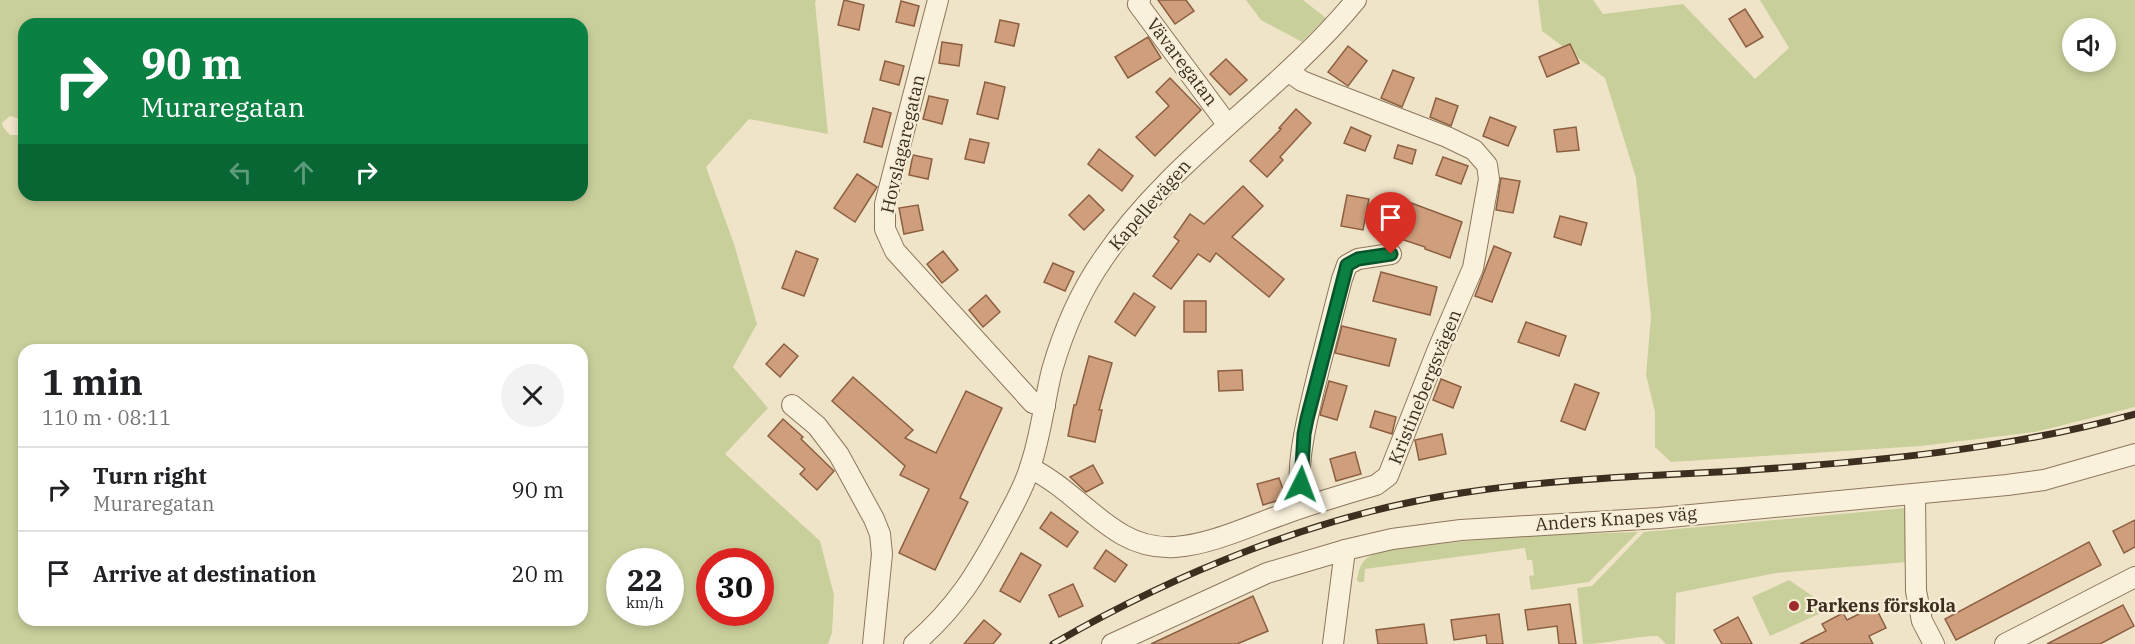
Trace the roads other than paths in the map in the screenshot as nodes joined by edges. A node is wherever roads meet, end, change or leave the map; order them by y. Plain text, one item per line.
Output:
1 (938, 0) edge
2 (1140, 0) edge
3 (1356, 0) edge
4 (1289, 72) junction
5 (1227, 124) junction
6 (1391, 254) dead end
7 (792, 405) dead end
8 (1045, 406) junction
9 (2135, 454) edge
10 (1030, 468) junction
11 (1915, 495) junction
12 (1304, 507) junction
13 (1345, 550) junction
14 (2135, 577) edge
15 (873, 644) edge
16 (915, 644) edge
17 (1112, 644) edge
18 (1334, 644) edge
19 (1934, 644) edge
20 (2005, 644) edge

1 - 8 street, Hovslagaregatan
2 - 5 street, Vävaregatan
3 - 4 street, Kapellevägen
4 - 5 street, Kapellevägen
4 - 12 street, Kristinebergsvägen
5 - 8 street, Kapellevägen
6 - 12 street
7 - 15 street
8 - 10 street, Kapellevägen
9 - 11 street, Anders Knapes väg
10 - 12 street, Kristinebergsvägen
10 - 16 street, Kapellevägen
11 - 13 street, Anders Knapes väg
11 - 19 street
13 - 17 street, Anders Knapes väg
13 - 18 street
14 - 20 street

